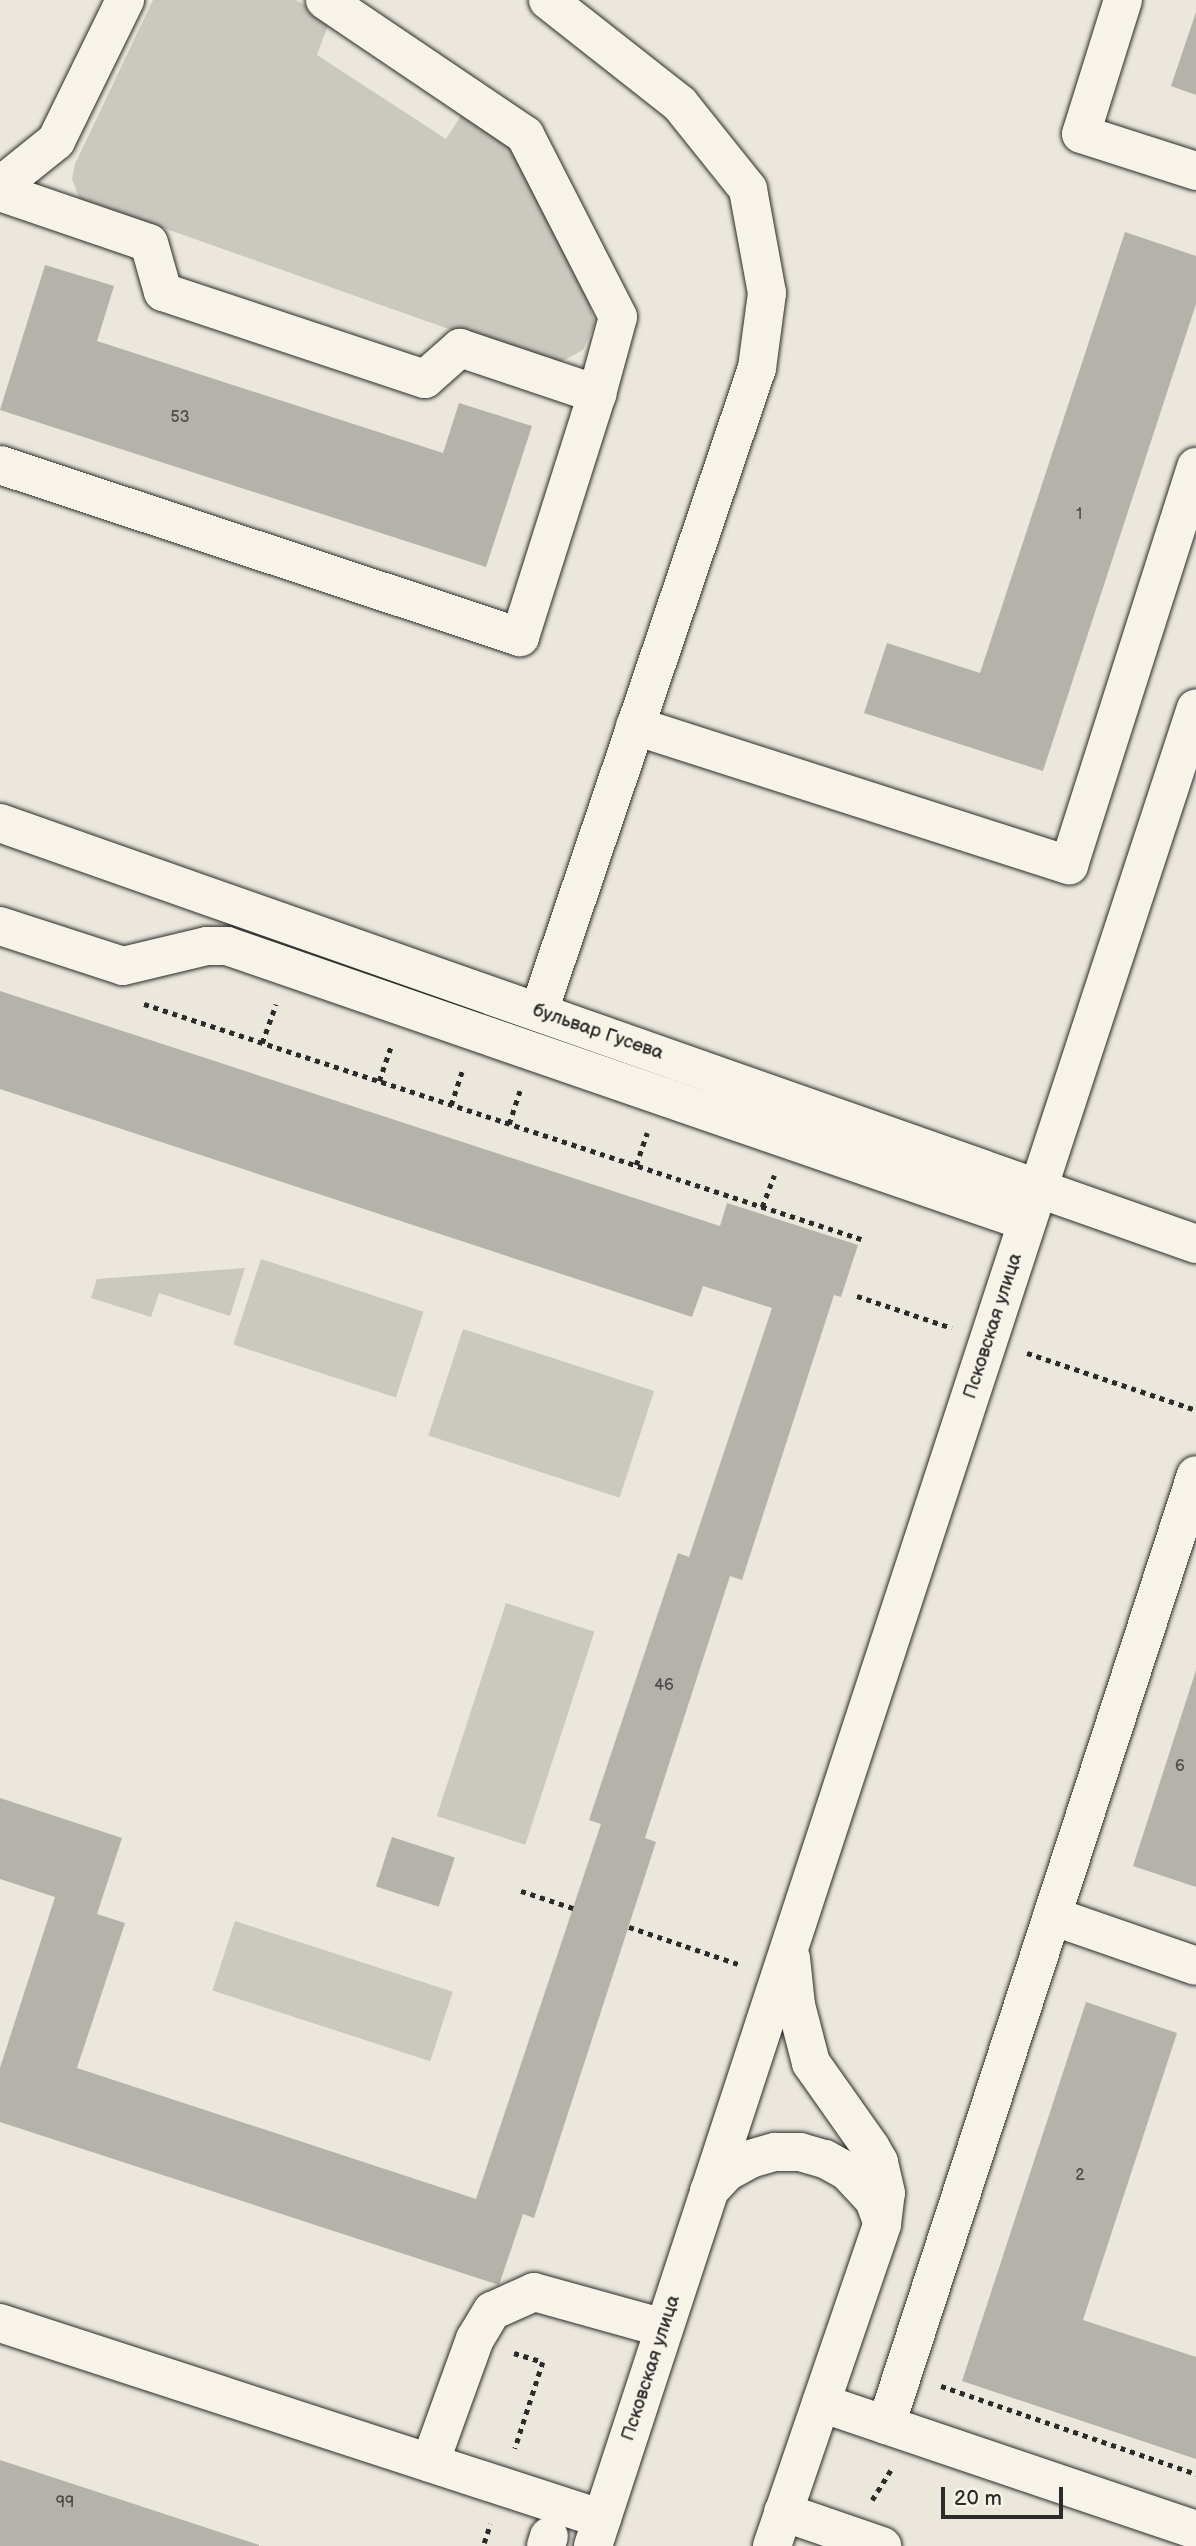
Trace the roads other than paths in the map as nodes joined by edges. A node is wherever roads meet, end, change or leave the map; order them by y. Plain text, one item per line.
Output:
1 (125, 0) edge
2 (325, 0) edge
3 (548, 0) edge
4 (1123, 0) edge
5 (1196, 171) edge
6 (0, 186) edge
7 (0, 192) edge
8 (597, 394) junction
9 (0, 465) edge
10 (1196, 467) edge
11 (1196, 708) edge
12 (635, 726) junction
13 (0, 822) edge
14 (0, 926) edge
15 (539, 1011) junction
16 (1033, 1205) junction
17 (1196, 1244) edge
18 (1196, 1475) edge
19 (1052, 1916) junction
20 (784, 1960) junction
21 (1196, 1966) edge
22 (709, 2191) junction
23 (882, 2224) junction
24 (0, 2323) edge
25 (664, 2328) junction
26 (821, 2403) junction
27 (886, 2425) junction
28 (430, 2463) junction
29 (778, 2529) edge
30 (1196, 2530) edge
31 (597, 2533) edge
32 (882, 2546) edge

1 - 6 street
2 - 8 street
3 - 12 street
4 - 5 street
7 - 8 street
8 - 9 street
10 - 12 street
11 - 16 street, Псковская улица
12 - 15 street
13 - 15 street, бульвар Гусева
14 - 16 street
15 - 16 street, бульвар Гусева
16 - 17 street, бульвар Гусева
16 - 20 street, Псковская улица
18 - 19 street
19 - 21 street
19 - 27 street
20 - 22 street, Псковская улица
20 - 23 street, Псковская улица
22 - 23 street, Псковская улица
22 - 25 street, Псковская улица
23 - 26 street, Псковская улица
24 - 28 street
25 - 28 street
25 - 31 street, Псковская улица
26 - 27 street
26 - 29 street, Псковская улица
27 - 30 street
28 - 31 street
29 - 32 street

